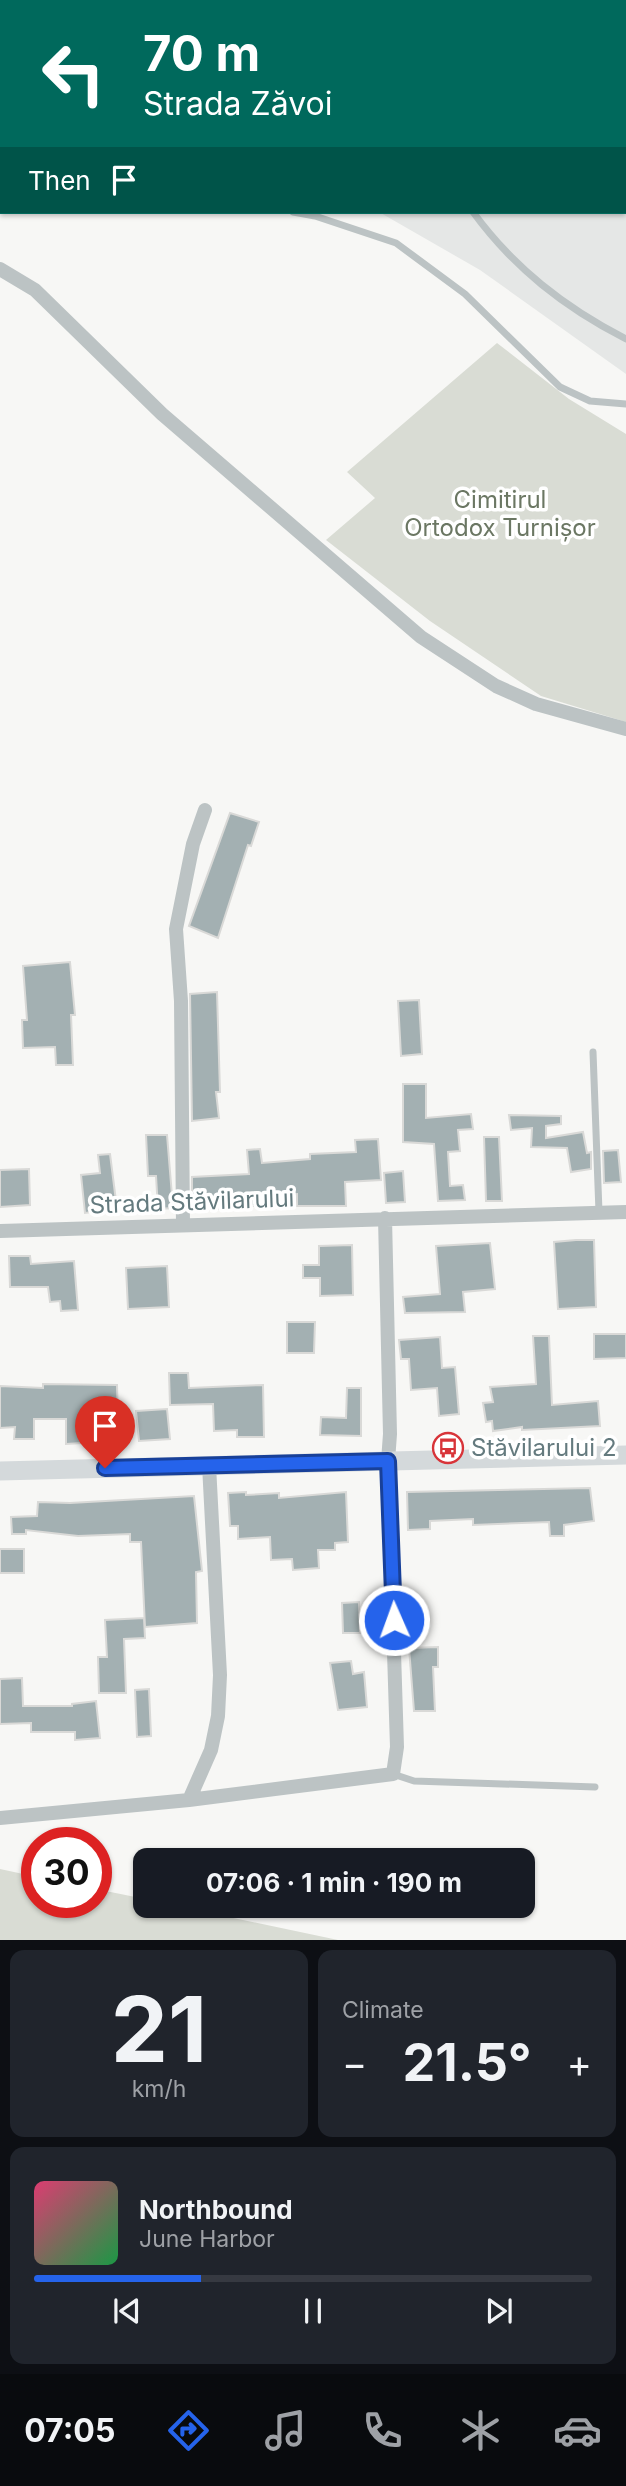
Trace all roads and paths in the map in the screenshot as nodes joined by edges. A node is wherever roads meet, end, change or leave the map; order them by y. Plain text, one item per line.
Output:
1 (304, 214) edge
2 (475, 214) edge
3 (0, 269) edge
4 (626, 338) edge
5 (626, 404) edge
6 (626, 729) edge
7 (205, 810) dead end
8 (593, 1052) dead end
9 (599, 1212) junction
10 (626, 1212) edge
11 (385, 1218) junction
12 (183, 1225) junction
13 (0, 1231) edge
14 (626, 1455) edge
15 (388, 1461) junction
16 (209, 1465) junction
17 (0, 1471) edge
18 (393, 1774) junction
19 (596, 1787) dead end
20 (189, 1800) junction
21 (0, 1818) edge

1 - 5 lane
2 - 4 lane
3 - 6 street
7 - 12 street
8 - 9 lane
9 - 10 street, Strada Stăvilarului
9 - 11 street, Strada Stăvilarului
11 - 12 street, Strada Stăvilarului
11 - 15 street
12 - 13 street, Strada Stăvilarului
14 - 15 street
15 - 16 street
15 - 18 street
16 - 17 street
16 - 20 street
18 - 19 lane
18 - 20 street
20 - 21 street

